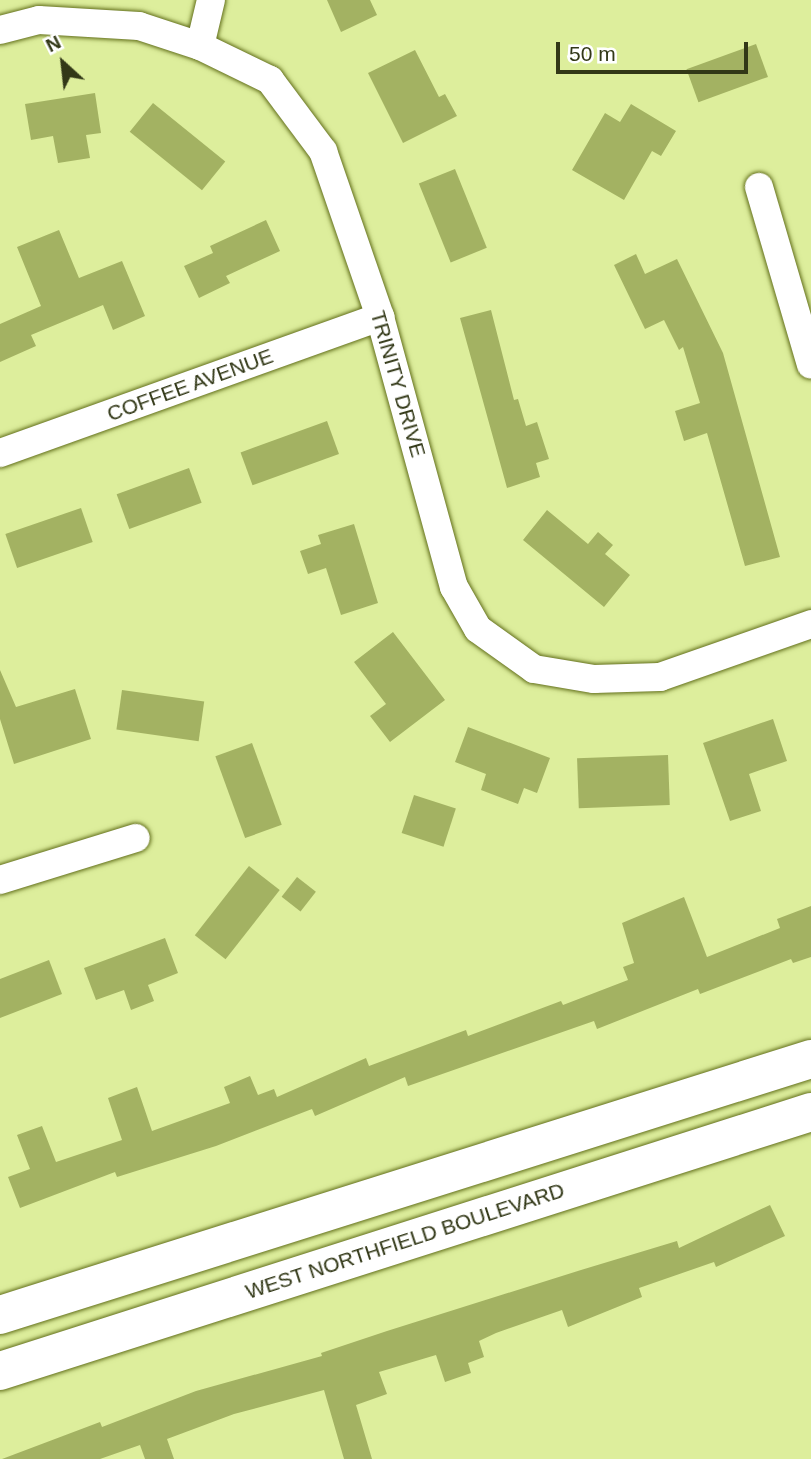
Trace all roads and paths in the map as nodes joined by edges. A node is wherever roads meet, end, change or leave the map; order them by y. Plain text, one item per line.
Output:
1 (211, 0) edge
2 (0, 30) edge
3 (200, 47) junction
4 (759, 187) dead end
5 (380, 317) junction
6 (811, 365) edge
7 (0, 453) edge
8 (811, 624) edge
9 (136, 838) dead end
10 (0, 880) edge
11 (811, 1059) edge
12 (811, 1112) edge
13 (0, 1315) edge
14 (0, 1371) edge

1 - 3 street
2 - 3 street, TRINITY DRIVE
3 - 5 street, TRINITY DRIVE
4 - 6 street
5 - 7 street, COFFEE AVENUE
5 - 8 street, TRINITY DRIVE
9 - 10 street
11 - 13 main road
12 - 14 main road, WEST NORTHFIELD BOULEVARD

